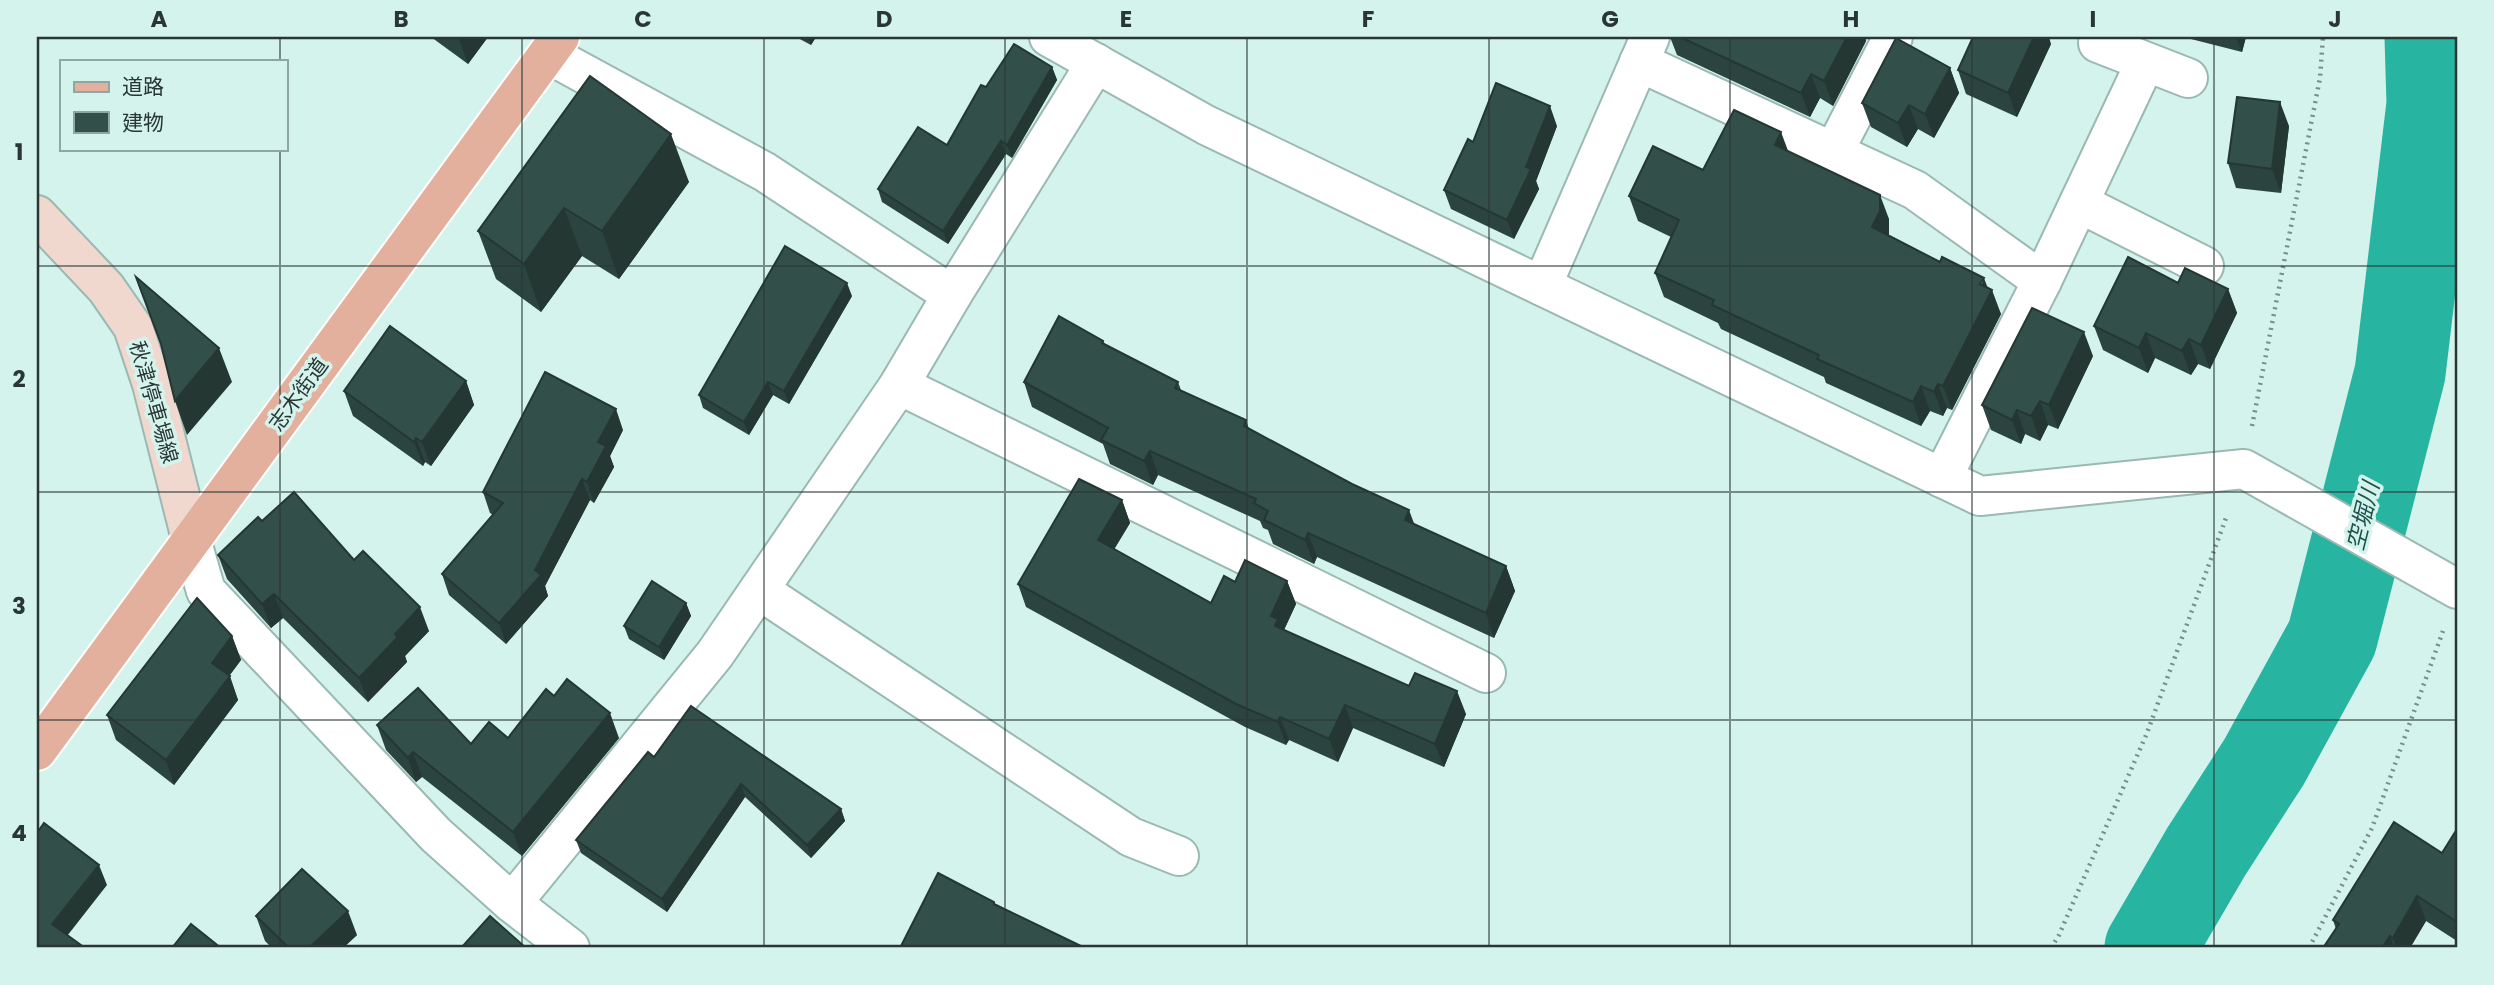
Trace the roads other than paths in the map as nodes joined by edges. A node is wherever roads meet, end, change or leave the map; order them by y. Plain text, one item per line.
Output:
1 (1049, 37) edge
2 (1893, 37) edge
3 (2098, 43) dead end
4 (554, 45) edge
5 (1644, 49) edge
6 (1096, 63) junction
7 (2145, 63) junction
8 (2189, 78) dead end
9 (1833, 153) junction
10 (2079, 203) junction
11 (37, 215) edge
12 (2204, 266) dead end
13 (2042, 281) junction
14 (1542, 286) junction
15 (953, 295) junction
16 (899, 385) junction
17 (1942, 478) junction
18 (191, 539) junction
19 (2457, 589) edge
20 (759, 590) junction
21 (1486, 673) dead end
22 (37, 751) edge
23 (1178, 856) dead end
24 (512, 903) junction
25 (570, 948) edge

1 - 6 street
2 - 9 street
3 - 7 street
4 - 15 street
4 - 18 main road, 志木街道
5 - 9 street
5 - 14 street
6 - 14 street
6 - 15 street
7 - 8 street
7 - 10 street
9 - 13 street
10 - 12 street
10 - 13 street
11 - 18 main road, 秋津停車場線
13 - 17 street
14 - 17 street
15 - 16 street
16 - 20 street
16 - 21 street
17 - 19 street
18 - 22 main road, 志木街道
18 - 24 street
20 - 23 street
20 - 24 street
24 - 25 street

